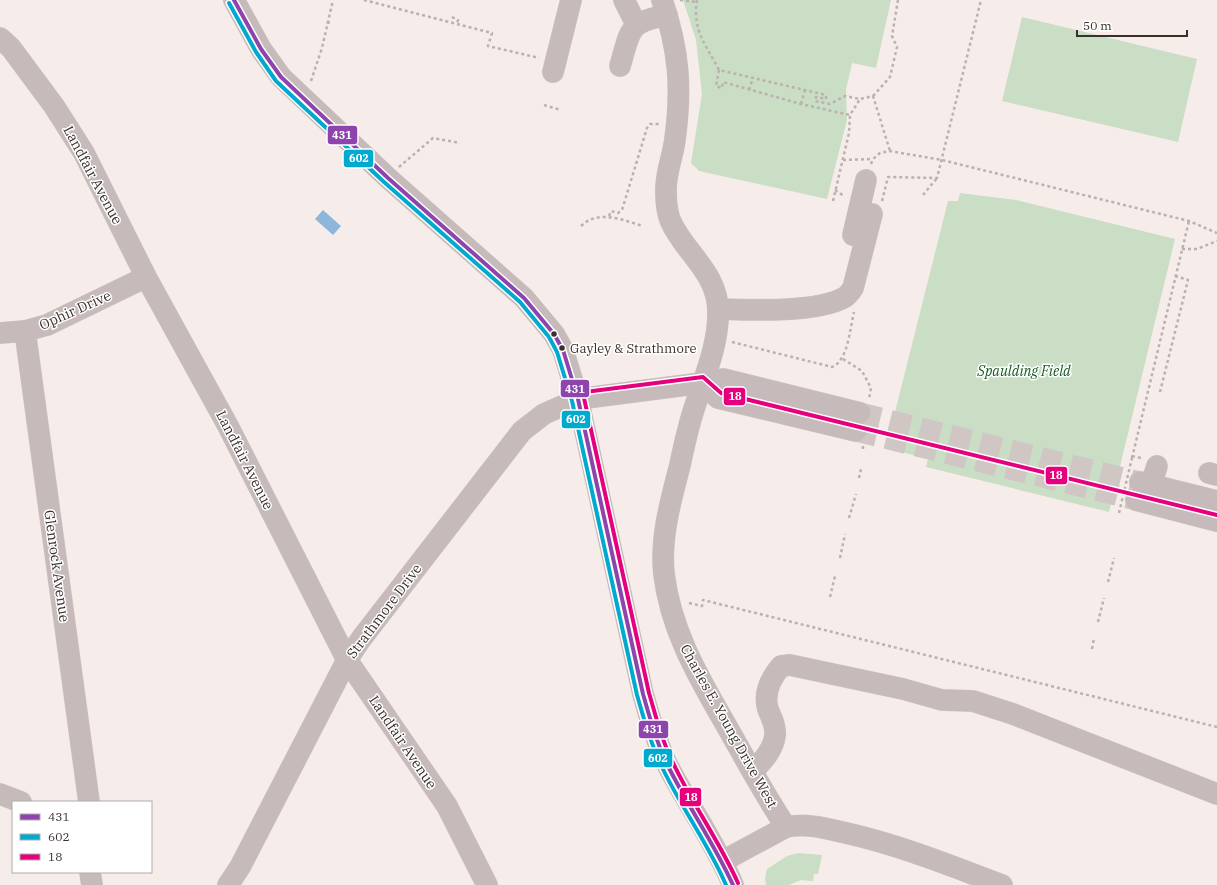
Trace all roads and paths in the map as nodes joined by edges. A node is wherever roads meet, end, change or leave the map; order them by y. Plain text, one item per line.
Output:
1 (234, 0) edge
2 (333, 0) edge
3 (364, 0) edge
4 (571, 0) edge
5 (624, 0) edge
6 (898, 0) edge
7 (982, 0) edge
8 (697, 1) edge
9 (670, 5) edge
10 (452, 17) dead end
11 (327, 22) junction
12 (332, 24) dead end
13 (457, 24) junction
14 (636, 24) junction
15 (0, 38) edge
16 (322, 48) junction
17 (326, 48) dead end
18 (620, 66) dead end
19 (554, 67) joint
20 (719, 70) junction
21 (311, 81) dead end
22 (752, 81) dead end
23 (749, 90) junction
24 (805, 90) junction
25 (873, 96) junction
26 (860, 99) junction
27 (801, 104) junction
28 (544, 105) dead end
29 (561, 110) dead end
30 (850, 116) junction
31 (659, 124) dead end
32 (460, 143) dead end
33 (890, 151) junction
34 (843, 160) junction
35 (873, 160) junction
36 (942, 160) junction
37 (403, 163) dead end
38 (937, 178) junction
39 (866, 180) joint
40 (923, 195) dead end
41 (833, 201) dead end
42 (876, 211) joint
43 (609, 216) junction
44 (1189, 221) junction
45 (581, 226) dead end
46 (643, 226) dead end
47 (1217, 233) edge
48 (1217, 241) edge
49 (1182, 249) junction
50 (1175, 276) junction
51 (146, 277) junction
52 (833, 302) junction
53 (856, 306) dead end
54 (718, 309) junction
55 (25, 331) junction
56 (0, 333) edge
57 (730, 342) dead end
58 (702, 383) junction
59 (1160, 392) dead end
60 (578, 399) junction
61 (858, 422) tunnel mouth
62 (861, 469) dead end
63 (859, 478) dead end
64 (856, 494) dead end
65 (1217, 501) edge
66 (1119, 513) dead end
67 (849, 518) dead end
68 (1217, 521) edge
69 (845, 534) dead end
70 (840, 558) dead end
71 (1114, 558) dead end
72 (835, 576) dead end
73 (1108, 582) dead end
74 (830, 597) dead end
75 (1104, 598) dead end
76 (689, 602) dead end
77 (1098, 622) dead end
78 (1094, 638) dead end
79 (1092, 649) dead end
80 (347, 660) junction
81 (1217, 727) edge
82 (753, 771) junction
83 (0, 794) edge
84 (1217, 794) edge
85 (18, 801) edge
86 (89, 801) edge
87 (786, 827) junction
88 (723, 861) junction
89 (228, 885) edge
90 (487, 885) edge
91 (733, 885) edge
92 (1002, 885) edge

1 - 60 street
2 - 11 path
3 - 13 path
4 - 19 street
5 - 14 street
6 - 25 path
7 - 36 path
8 - 9 path
8 - 20 path
9 - 14 street
9 - 54 street, Charles E. Young Drive West
10 - 13 path
11 - 12 path
11 - 16 path
13 - 19 path
14 - 18 street
15 - 51 street, Landfair Avenue
16 - 17 path
16 - 21 path
20 - 23 path
20 - 24 path
22 - 23 path
23 - 27 path
24 - 26 path
24 - 27 path
25 - 26 path
25 - 33 path
26 - 30 path
27 - 30 path
28 - 29 path
30 - 34 path
31 - 43 path
32 - 37 path
33 - 35 path
33 - 36 path
34 - 35 path
34 - 41 path
35 - 39 path
36 - 38 path
36 - 44 path
38 - 40 path
38 - 42 path
39 - 52 street
42 - 52 street
43 - 45 path
43 - 46 path
44 - 47 path
44 - 49 path
48 - 49 path
49 - 50 path
50 - 59 path
50 - 66 path, bridge
51 - 55 street, Ophir Drive
51 - 80 street, Landfair Avenue
52 - 54 street
53 - 57 path
54 - 58 street, Charles E. Young Drive West
55 - 56 street, Ophir Drive
55 - 86 street, Glenrock Avenue
58 - 60 street, Strathmore Drive
58 - 61 street
58 - 82 street, Charles E. Young Drive West
60 - 80 street, Strathmore Drive
60 - 88 street
62 - 63 path
64 - 67 path
65 - 68 street
69 - 70 path
71 - 73 path
72 - 74 path
75 - 77 path
76 - 81 path
78 - 79 path
80 - 89 street, Strathmore Drive
80 - 90 street, Landfair Avenue
82 - 84 street
82 - 87 street, Charles E. Young Drive West
83 - 85 street
87 - 88 street
87 - 92 street
88 - 91 street

